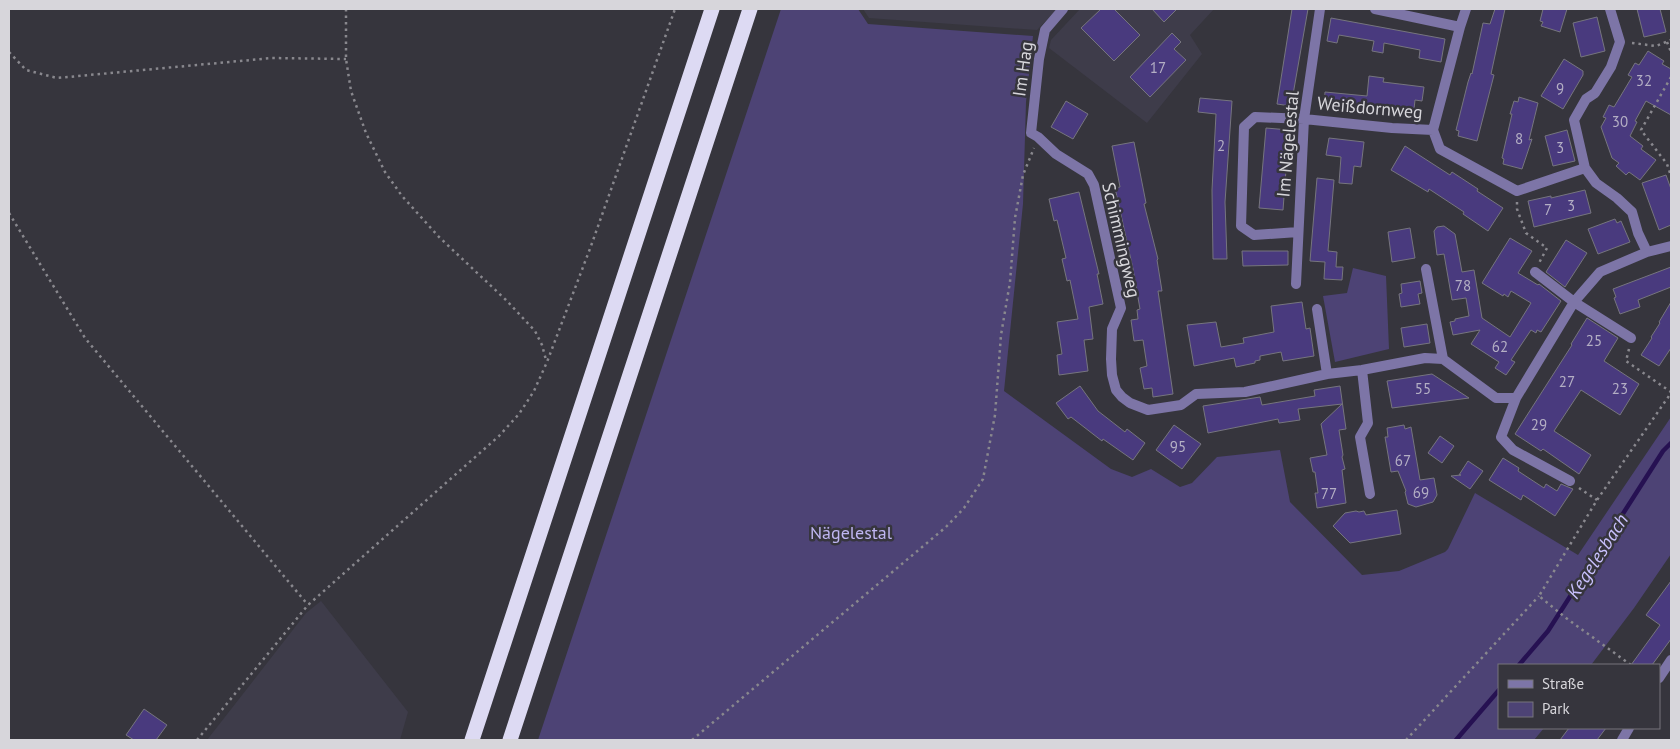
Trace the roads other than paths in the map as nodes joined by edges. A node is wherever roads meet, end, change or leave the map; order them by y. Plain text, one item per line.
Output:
1 (712, 9) edge
2 (750, 9) edge
3 (1063, 9) edge
4 (1320, 9) edge
5 (1375, 9) edge
6 (1466, 9) edge
7 (1610, 9) edge
8 (1460, 27) junction
9 (1304, 119) junction
10 (1433, 130) junction
11 (1038, 137) joint
12 (1585, 168) junction
13 (1298, 232) junction
14 (1671, 246) edge
15 (1647, 252) junction
16 (1426, 269) dead end
17 (1535, 272) road end
18 (1296, 284) dead end
19 (1574, 302) junction
20 (1317, 309) dead end
21 (1631, 338) road end
22 (1442, 359) junction
23 (1362, 370) junction
24 (1327, 374) junction
25 (1516, 398) junction
26 (1570, 482) road end
27 (1370, 494) dead end
28 (1671, 660) edge
29 (1660, 676) edge
30 (1628, 729) edge
31 (472, 740) edge
32 (510, 740) edge
33 (1622, 740) edge

1 - 31 highway
2 - 32 highway
3 - 11 street, Im Hag
4 - 9 street, Im Nägelestal
5 - 8 street
6 - 8 street
7 - 12 street
8 - 10 street
9 - 10 street, Weißdornweg
9 - 13 street, Im Nägelestal
9 - 13 street, Weißdornweg
10 - 12 street
11 - 24 street, Schimmingweg
12 - 15 street
13 - 18 street, Im Nägelestal
14 - 15 street
15 - 19 street
16 - 22 street
17 - 19 street
19 - 21 street
19 - 25 street
20 - 24 street
22 - 23 street, Schimmingweg
22 - 25 street
23 - 24 street, Schimmingweg
23 - 27 street
25 - 26 street
28 - 29 street
30 - 33 street

